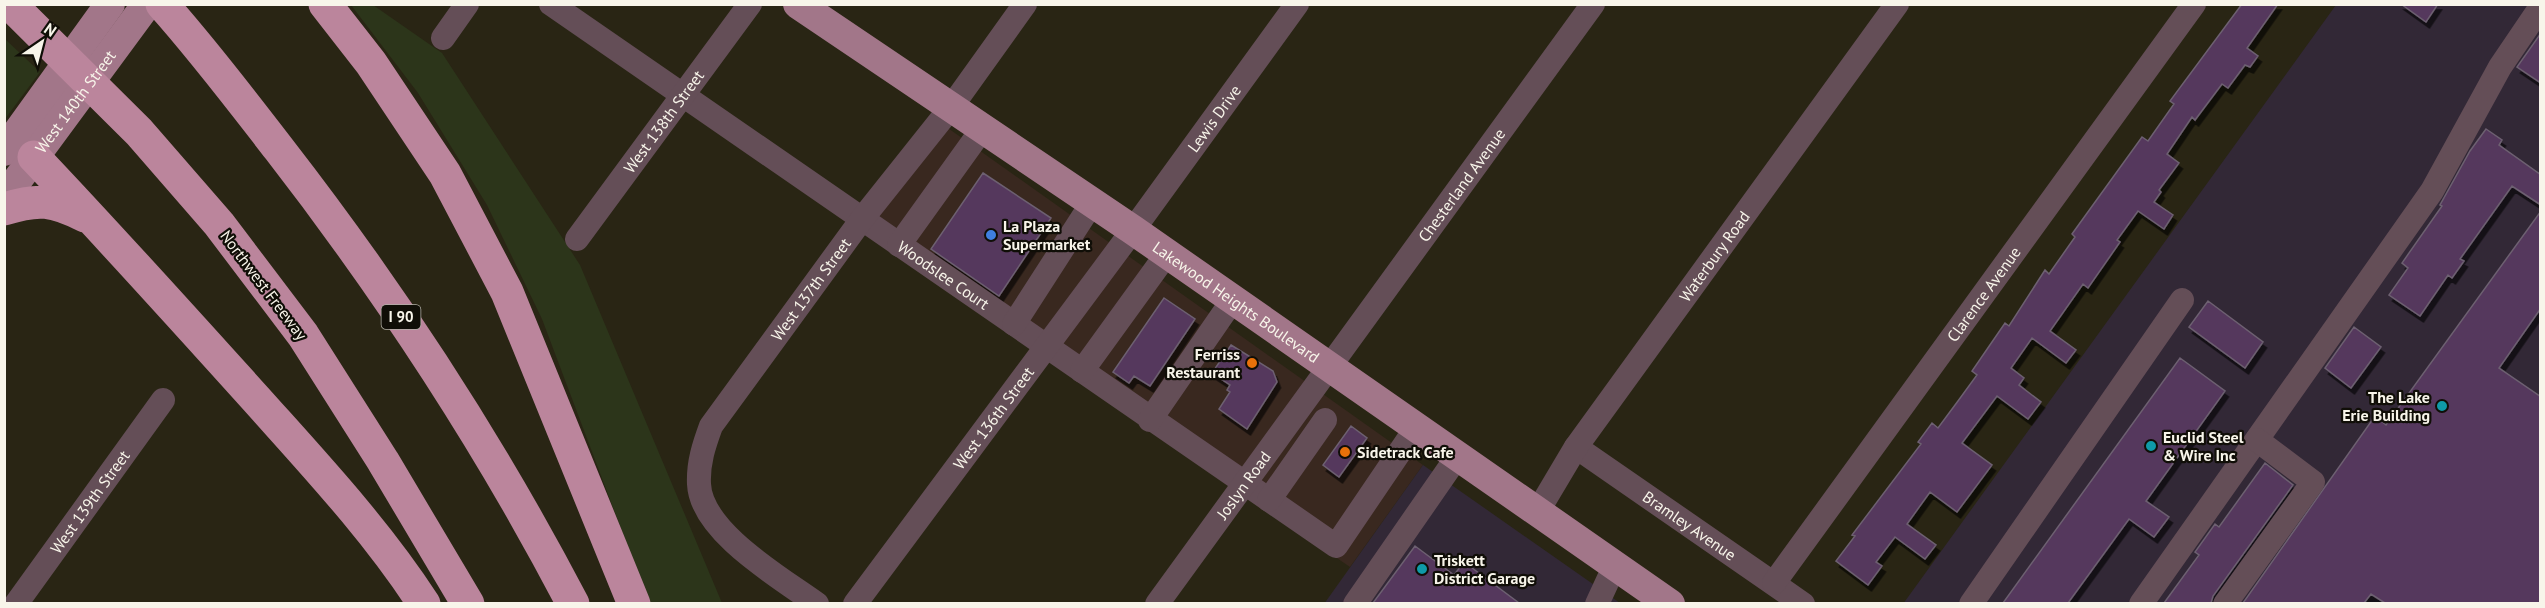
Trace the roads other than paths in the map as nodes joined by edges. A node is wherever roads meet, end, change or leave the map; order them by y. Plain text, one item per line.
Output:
1 (110, 4) edge
2 (147, 4) edge
3 (162, 4) edge
4 (325, 4) edge
5 (467, 4) edge
6 (551, 4) edge
7 (750, 4) edge
8 (798, 4) edge
9 (1025, 4) edge
10 (1297, 4) edge
11 (1593, 4) edge
12 (1897, 4) edge
13 (2194, 4) edge
14 (2541, 8) edge
15 (17, 10) edge
16 (443, 38) dead end
17 (682, 95) junction
18 (952, 106) junction
19 (983, 128) junction
20 (14, 145) edge
21 (4, 198) edge
22 (1092, 203) junction
23 (4, 209) edge
24 (862, 219) junction
25 (94, 221) junction
26 (1133, 230) junction
27 (577, 239) dead end
28 (899, 245) junction
29 (1166, 255) junction
30 (2182, 300) dead end
31 (1232, 301) junction
32 (1014, 324) junction
33 (1046, 347) junction
34 (1329, 367) junction
35 (1082, 371) junction
36 (163, 400) dead end
37 (1150, 420) junction
38 (1325, 420) dead end
39 (1416, 428) junction
40 (2257, 440) junction
41 (1576, 447) junction
42 (1457, 457) junction
43 (1245, 483) junction
44 (1269, 500) junction
45 (1538, 511) junction
46 (1615, 565) junction
47 (1774, 584) junction
48 (16, 603) edge
49 (424, 603) edge
50 (468, 603) edge
51 (573, 603) edge
52 (634, 603) edge
53 (817, 603) edge
54 (855, 603) edge
55 (1157, 603) edge
56 (1355, 603) edge
57 (1597, 603) edge
58 (1670, 603) edge
59 (1803, 603) edge
60 (1971, 603) edge
61 (2141, 603) edge
62 (2225, 603) edge

1 - 20 main road, West 140th Street
2 - 20 main road, West 140th Street
3 - 51 highway, I 90
4 - 52 highway
5 - 16 street
6 - 17 street, Woodslee Court
7 - 17 street, West 138th Street
8 - 18 main road, Lakewood Heights Boulevard
9 - 18 street, West 137th Street
10 - 26 street, Lewis Drive
11 - 34 street, Chesterland Avenue
12 - 41 street, Waterbury Road
13 - 47 street, Clarence Avenue
14 - 40 street
15 - 50 highway, Northwest Freeway
17 - 24 street, Woodslee Court
17 - 27 street, West 138th Street
18 - 19 main road, Lakewood Heights Boulevard
18 - 24 street, West 137th Street
19 - 22 main road, Lakewood Heights Boulevard
19 - 28 street
20 - 21 main road, West 140th Street
20 - 25 highway
22 - 26 main road, Lakewood Heights Boulevard
22 - 32 street
23 - 25 highway
24 - 28 street, Woodslee Court
24 - 53 street, West 137th Street
25 - 49 highway
26 - 29 main road, Lakewood Heights Boulevard
26 - 33 street, West 136th Street
28 - 32 street, Woodslee Court
29 - 31 main road, Lakewood Heights Boulevard
29 - 35 street
30 - 60 street
31 - 34 main road, Lakewood Heights Boulevard
31 - 37 street
32 - 33 street, Woodslee Court
33 - 35 street, Woodslee Court
33 - 54 street, West 136th Street
34 - 39 main road, Lakewood Heights Boulevard
34 - 43 street, Joslyn Road
35 - 37 street, Woodslee Court
36 - 48 street, West 139th Street
37 - 43 street, Woodslee Court
38 - 44 street
39 - 42 main road, Lakewood Heights Boulevard
39 - 44 street, Woodslee Court
40 - 61 street
40 - 62 street
41 - 45 street, Waterbury Road
41 - 47 street, Bramley Avenue
42 - 45 main road, Lakewood Heights Boulevard
42 - 56 street
43 - 44 street, Woodslee Court
43 - 55 street, Joslyn Road
45 - 46 main road, Lakewood Heights Boulevard
46 - 57 street
46 - 58 main road, Lakewood Heights Boulevard
47 - 59 street, Bramley Avenue

